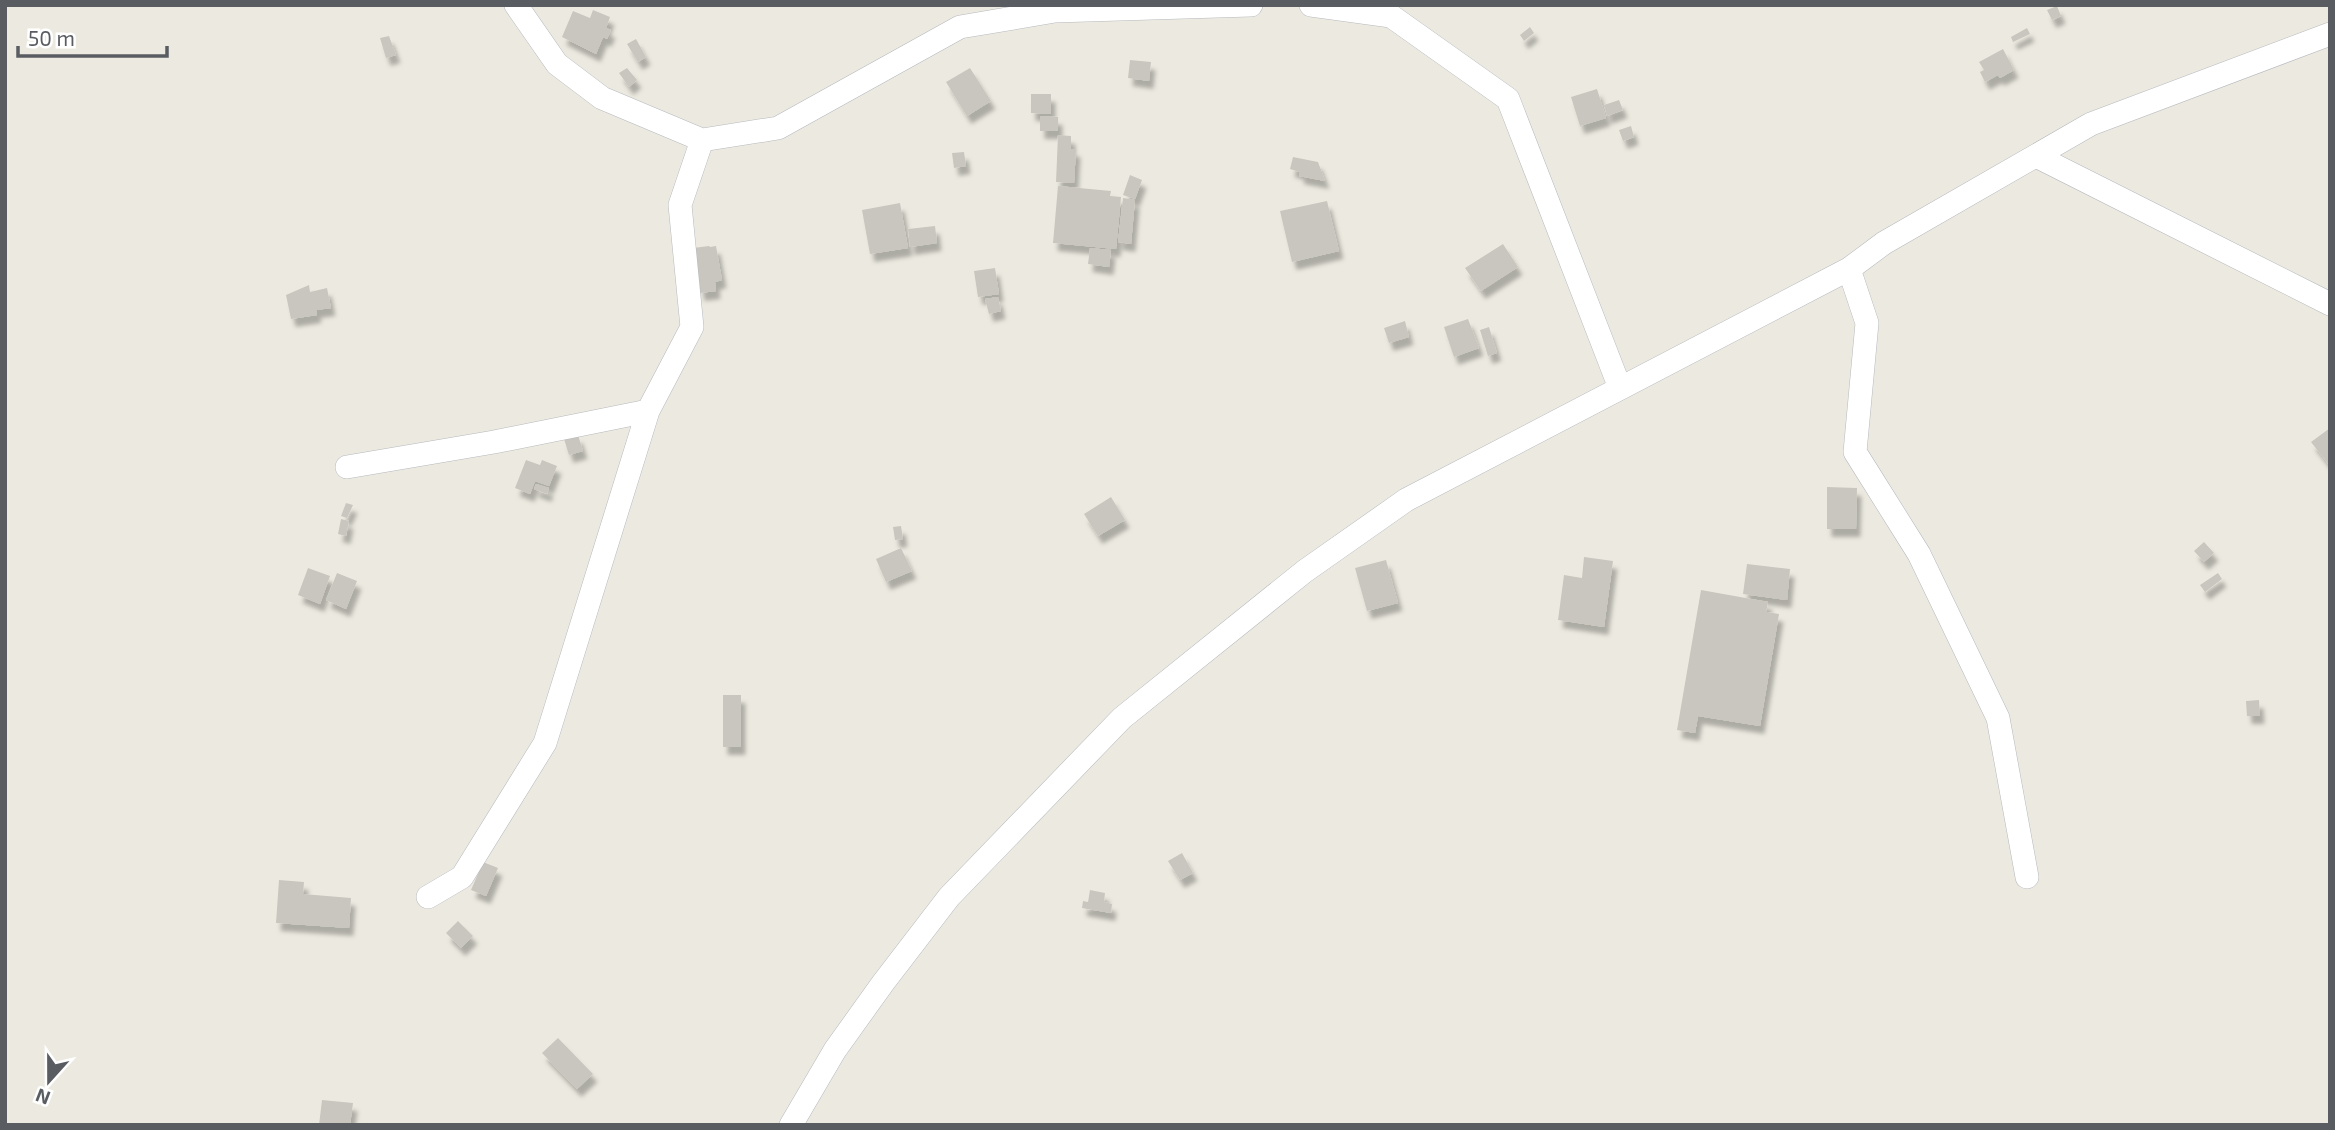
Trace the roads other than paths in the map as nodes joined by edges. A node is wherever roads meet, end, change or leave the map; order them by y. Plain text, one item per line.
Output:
1 (516, 5) edge
2 (1251, 5) edge
3 (1311, 5) edge
4 (2330, 34) edge
5 (702, 140) junction
6 (2036, 156) junction
7 (1849, 269) junction
8 (2330, 304) edge
9 (1620, 388) junction
10 (648, 411) junction
11 (347, 467) dead end
12 (2027, 877) dead end
13 (428, 897) dead end
14 (791, 1125) edge

1 - 5 street
2 - 5 street
3 - 9 street
4 - 6 street
5 - 10 street
6 - 7 street
6 - 8 street
7 - 9 street
7 - 12 street
9 - 14 street
10 - 11 street
10 - 13 street

